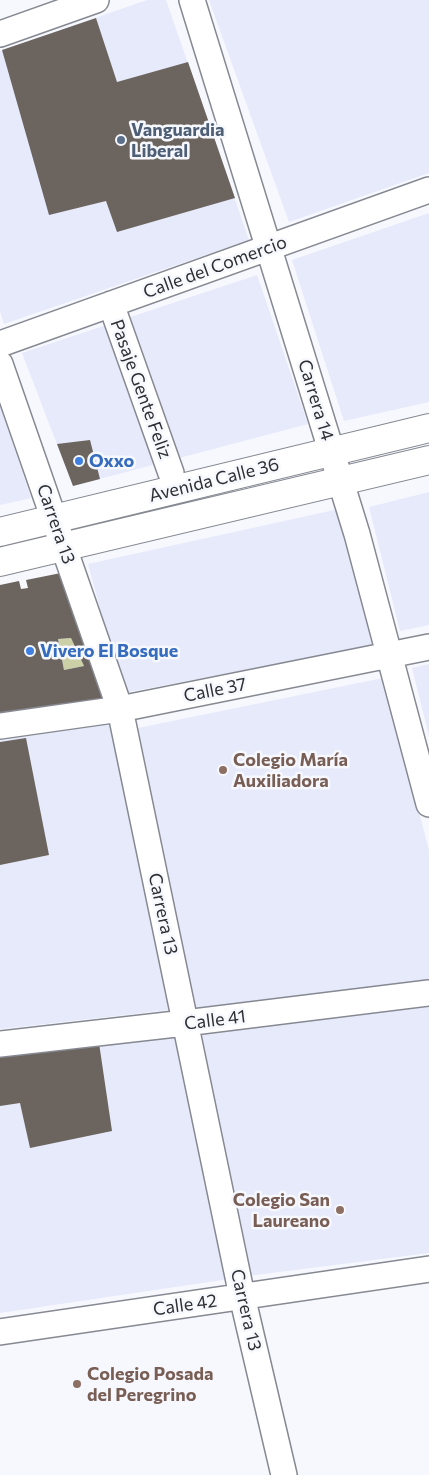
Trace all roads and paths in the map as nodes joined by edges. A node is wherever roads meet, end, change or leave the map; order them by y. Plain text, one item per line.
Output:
1 (96, 0) edge
2 (192, 0) edge
3 (0, 34) edge
4 (429, 190) edge
5 (269, 247) junction
6 (111, 304) junction
7 (0, 344) edge
8 (0, 364) edge
9 (429, 428) edge
10 (332, 451) junction
11 (429, 460) edge
12 (171, 473) dead end
13 (341, 481) junction
14 (54, 519) junction
15 (0, 532) edge
16 (64, 547) junction
17 (0, 562) edge
18 (429, 647) edge
19 (389, 655) junction
20 (120, 709) junction
21 (0, 726) edge
22 (429, 804) edge
23 (429, 993) edge
24 (186, 1023) junction
25 (0, 1044) edge
26 (429, 1269) edge
27 (242, 1296) junction
28 (0, 1332) edge
29 (284, 1475) edge

1 - 3 street
2 - 5 street, Carrera 14
4 - 5 street, Calle del Comercio
5 - 6 street, Calle del Comercio
5 - 10 street, Carrera 14
6 - 7 street, Calle del Comercio
6 - 12 street, Pasaje Gente Feliz
8 - 14 street, Carrera 13
9 - 10 main road, Avenida Calle 36
10 - 13 street, Carrera 14
10 - 14 main road, Avenida Calle 36
11 - 13 main road, Avenida Calle 36
13 - 16 main road, Avenida Calle 36
13 - 19 street, Carrera 14
14 - 15 main road, Avenida Calle 36
14 - 16 street, Carrera 13
16 - 17 main road, Avenida Calle 36
16 - 20 street, Carrera 13
18 - 19 street, Calle 37
19 - 20 street, Calle 37
19 - 22 street, Carrera 14
20 - 21 street, Calle 37
20 - 24 street, Carrera 13
23 - 24 street, Calle 41
24 - 25 street, Calle 41
24 - 27 street, Carrera 13
26 - 27 street, Calle 42
27 - 28 street, Calle 42
27 - 29 street, Carrera 13

